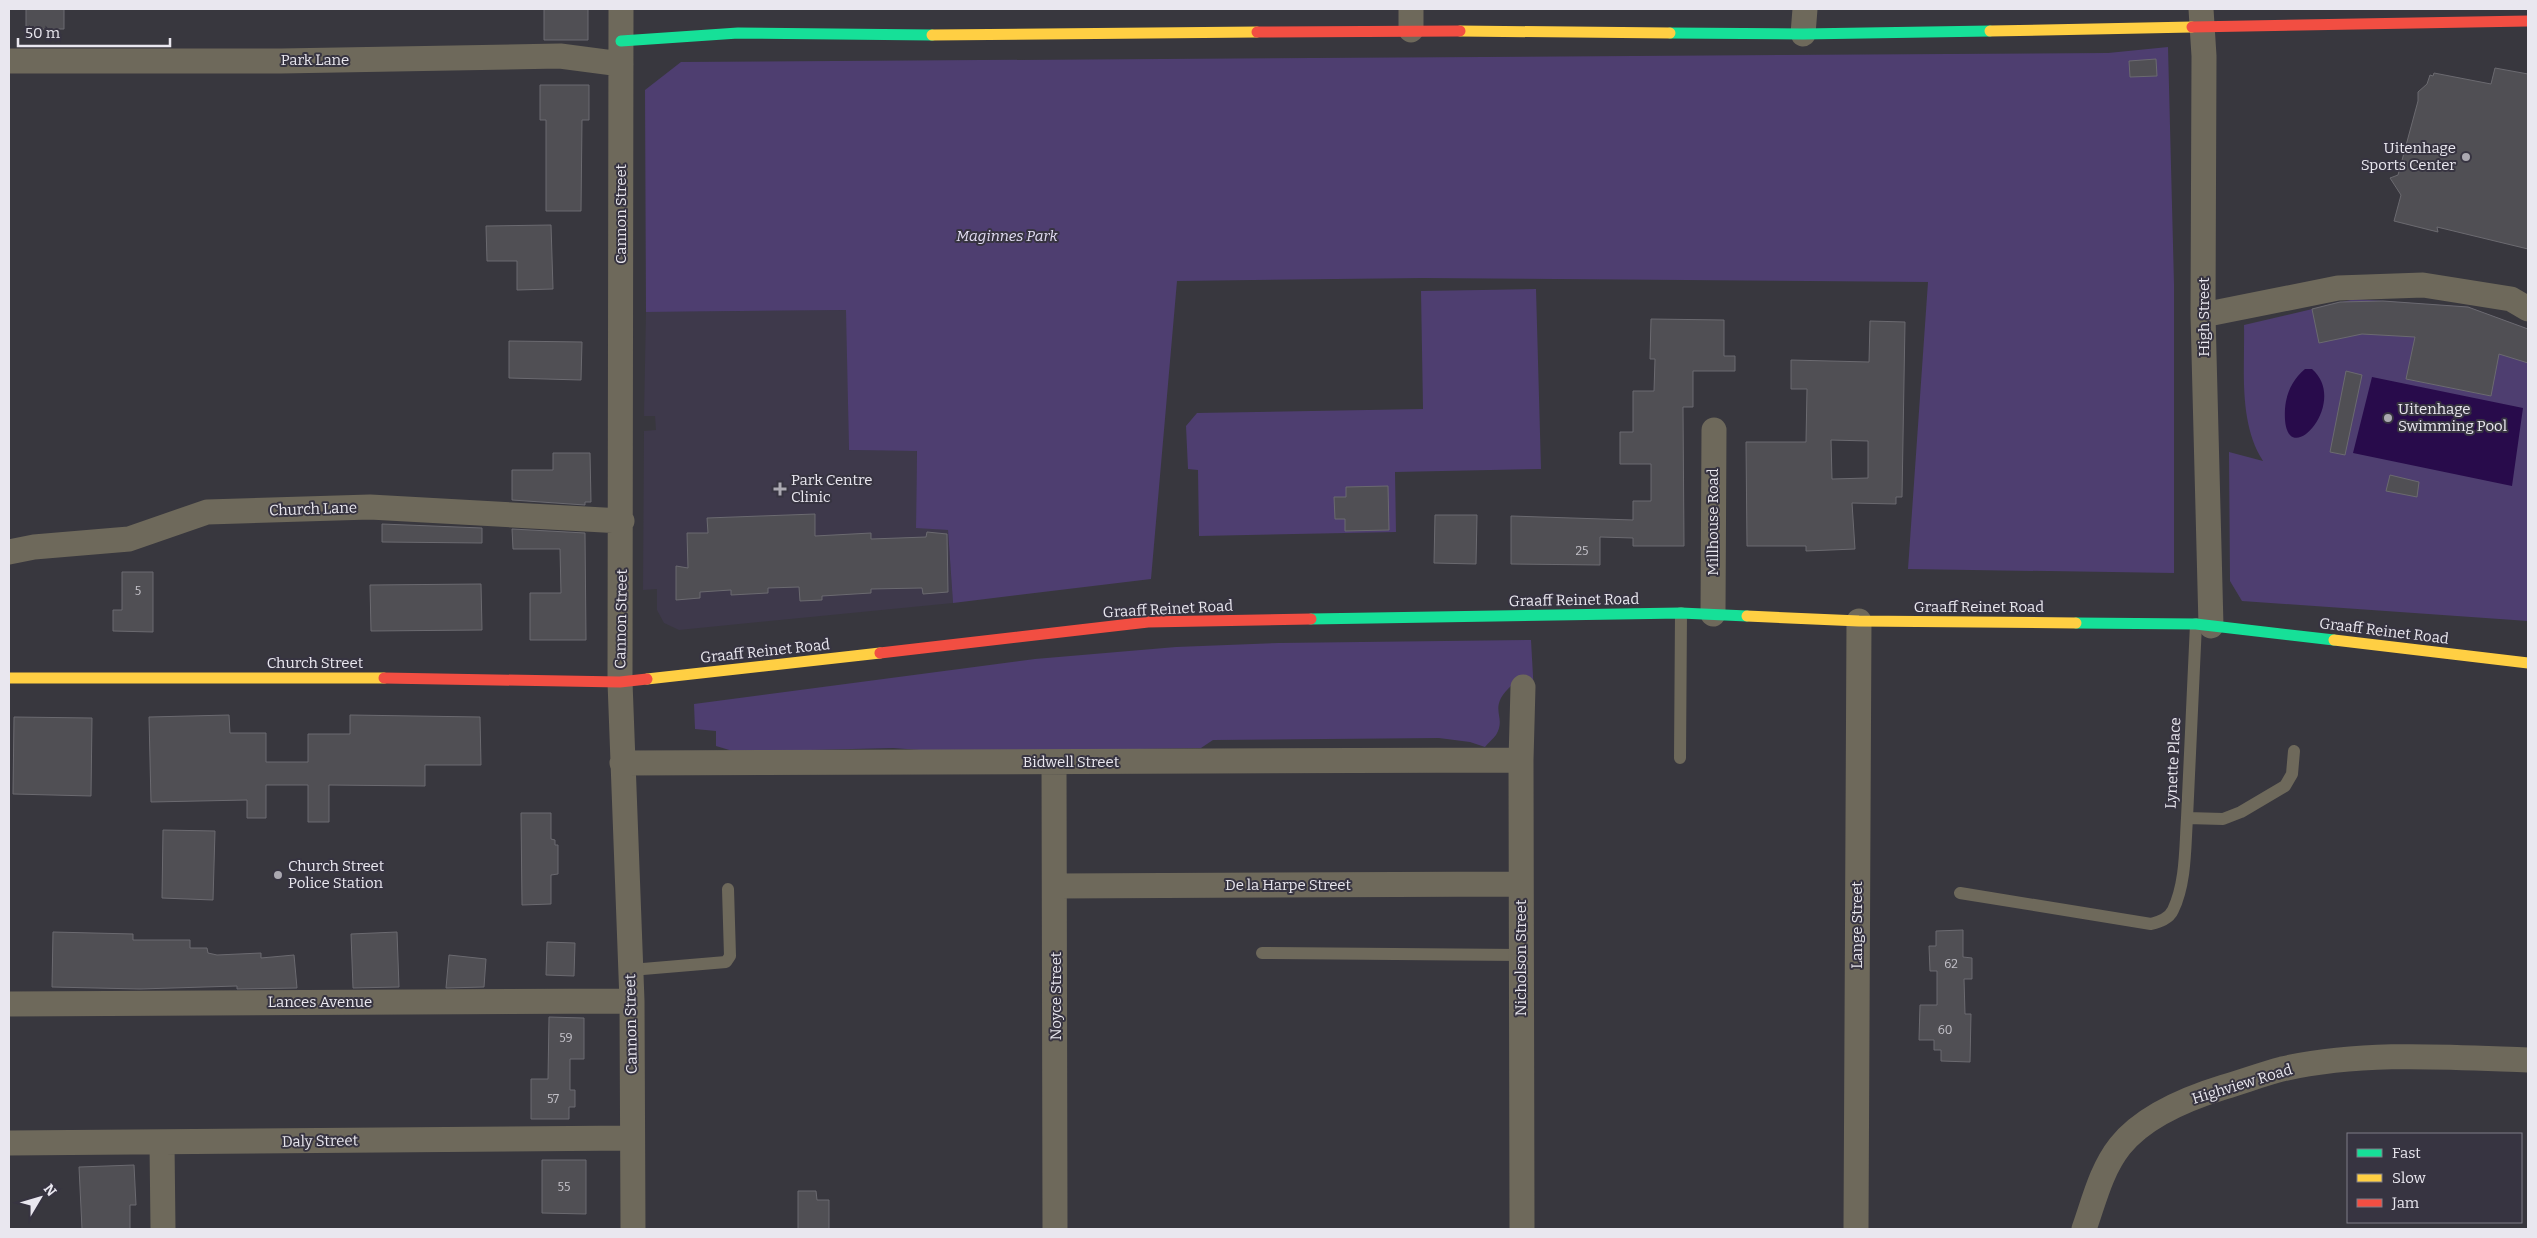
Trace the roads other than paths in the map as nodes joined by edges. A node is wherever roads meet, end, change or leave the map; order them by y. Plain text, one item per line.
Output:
1 (621, 9) edge
2 (1805, 9) edge
3 (2201, 17) edge
4 (1411, 19) edge
5 (2528, 21) edge
6 (1804, 34) junction
7 (621, 53) junction
8 (9, 61) edge
9 (2528, 309) edge
10 (2203, 316) junction
11 (1714, 430) dead end
12 (622, 521) junction
13 (9, 552) edge
14 (1681, 613) junction
15 (1713, 614) junction
16 (1859, 622) junction
17 (2203, 625) junction
18 (2528, 663) edge
19 (9, 678) edge
20 (620, 682) junction
21 (1524, 687) dead end
22 (2294, 750) dead end
23 (1680, 758) dead end
24 (1521, 760) junction
25 (1054, 762) junction
26 (622, 763) junction
27 (2186, 818) junction
28 (1521, 884) junction
29 (1056, 886) junction
30 (728, 889) dead end
31 (1960, 894) dead end
32 (1262, 953) dead end
33 (1522, 955) junction
34 (631, 970) junction
35 (632, 1001) junction
36 (9, 1004) edge
37 (2528, 1060) edge
38 (632, 1138) junction
39 (9, 1142) edge
40 (162, 1143) junction
41 (163, 1229) edge
42 (633, 1229) edge
43 (1055, 1229) edge
44 (1522, 1229) edge
45 (1856, 1229) edge
46 (2084, 1229) edge

1 - 7 street, Cannon Street
2 - 6 street
3 - 5 main road
3 - 6 main road
3 - 10 street, High Street
4 - 6 main road
4 - 7 main road
7 - 8 street, Park Lane
7 - 12 street, Cannon Street
9 - 10 street
10 - 17 street, High Street
11 - 15 street, Millhouse Road
12 - 13 street, Church Lane
12 - 20 street, Cannon Street
14 - 15 main road, Graaff Reinet Road
14 - 20 main road, Graaff Reinet Road
14 - 23 lane
15 - 16 main road, Graaff Reinet Road
16 - 17 main road, Graaff Reinet Road
16 - 45 street, Lange Street
17 - 18 main road, Graaff Reinet Road
17 - 27 lane, Lynette Place
19 - 20 main road, Church Street
20 - 26 street, Cannon Street
21 - 24 street, Nicholson Street
22 - 27 lane, Lynette Place
24 - 25 street, Bidwell Street
24 - 28 street, Nicholson Street
25 - 26 street, Bidwell Street
25 - 29 street, Noyce Street
26 - 34 street, Cannon Street
27 - 31 lane
28 - 29 street, De la Harpe Street
28 - 33 street, Nicholson Street
29 - 43 street, Noyce Street
30 - 34 lane
32 - 33 lane
33 - 44 street, Nicholson Street
34 - 35 street, Cannon Street
35 - 36 street, Lances Avenue
35 - 38 street, Cannon Street
37 - 46 street, Highview Road
38 - 40 street, Daly Street
38 - 42 street, Cannon Street
39 - 40 street, Daly Street
40 - 41 street

